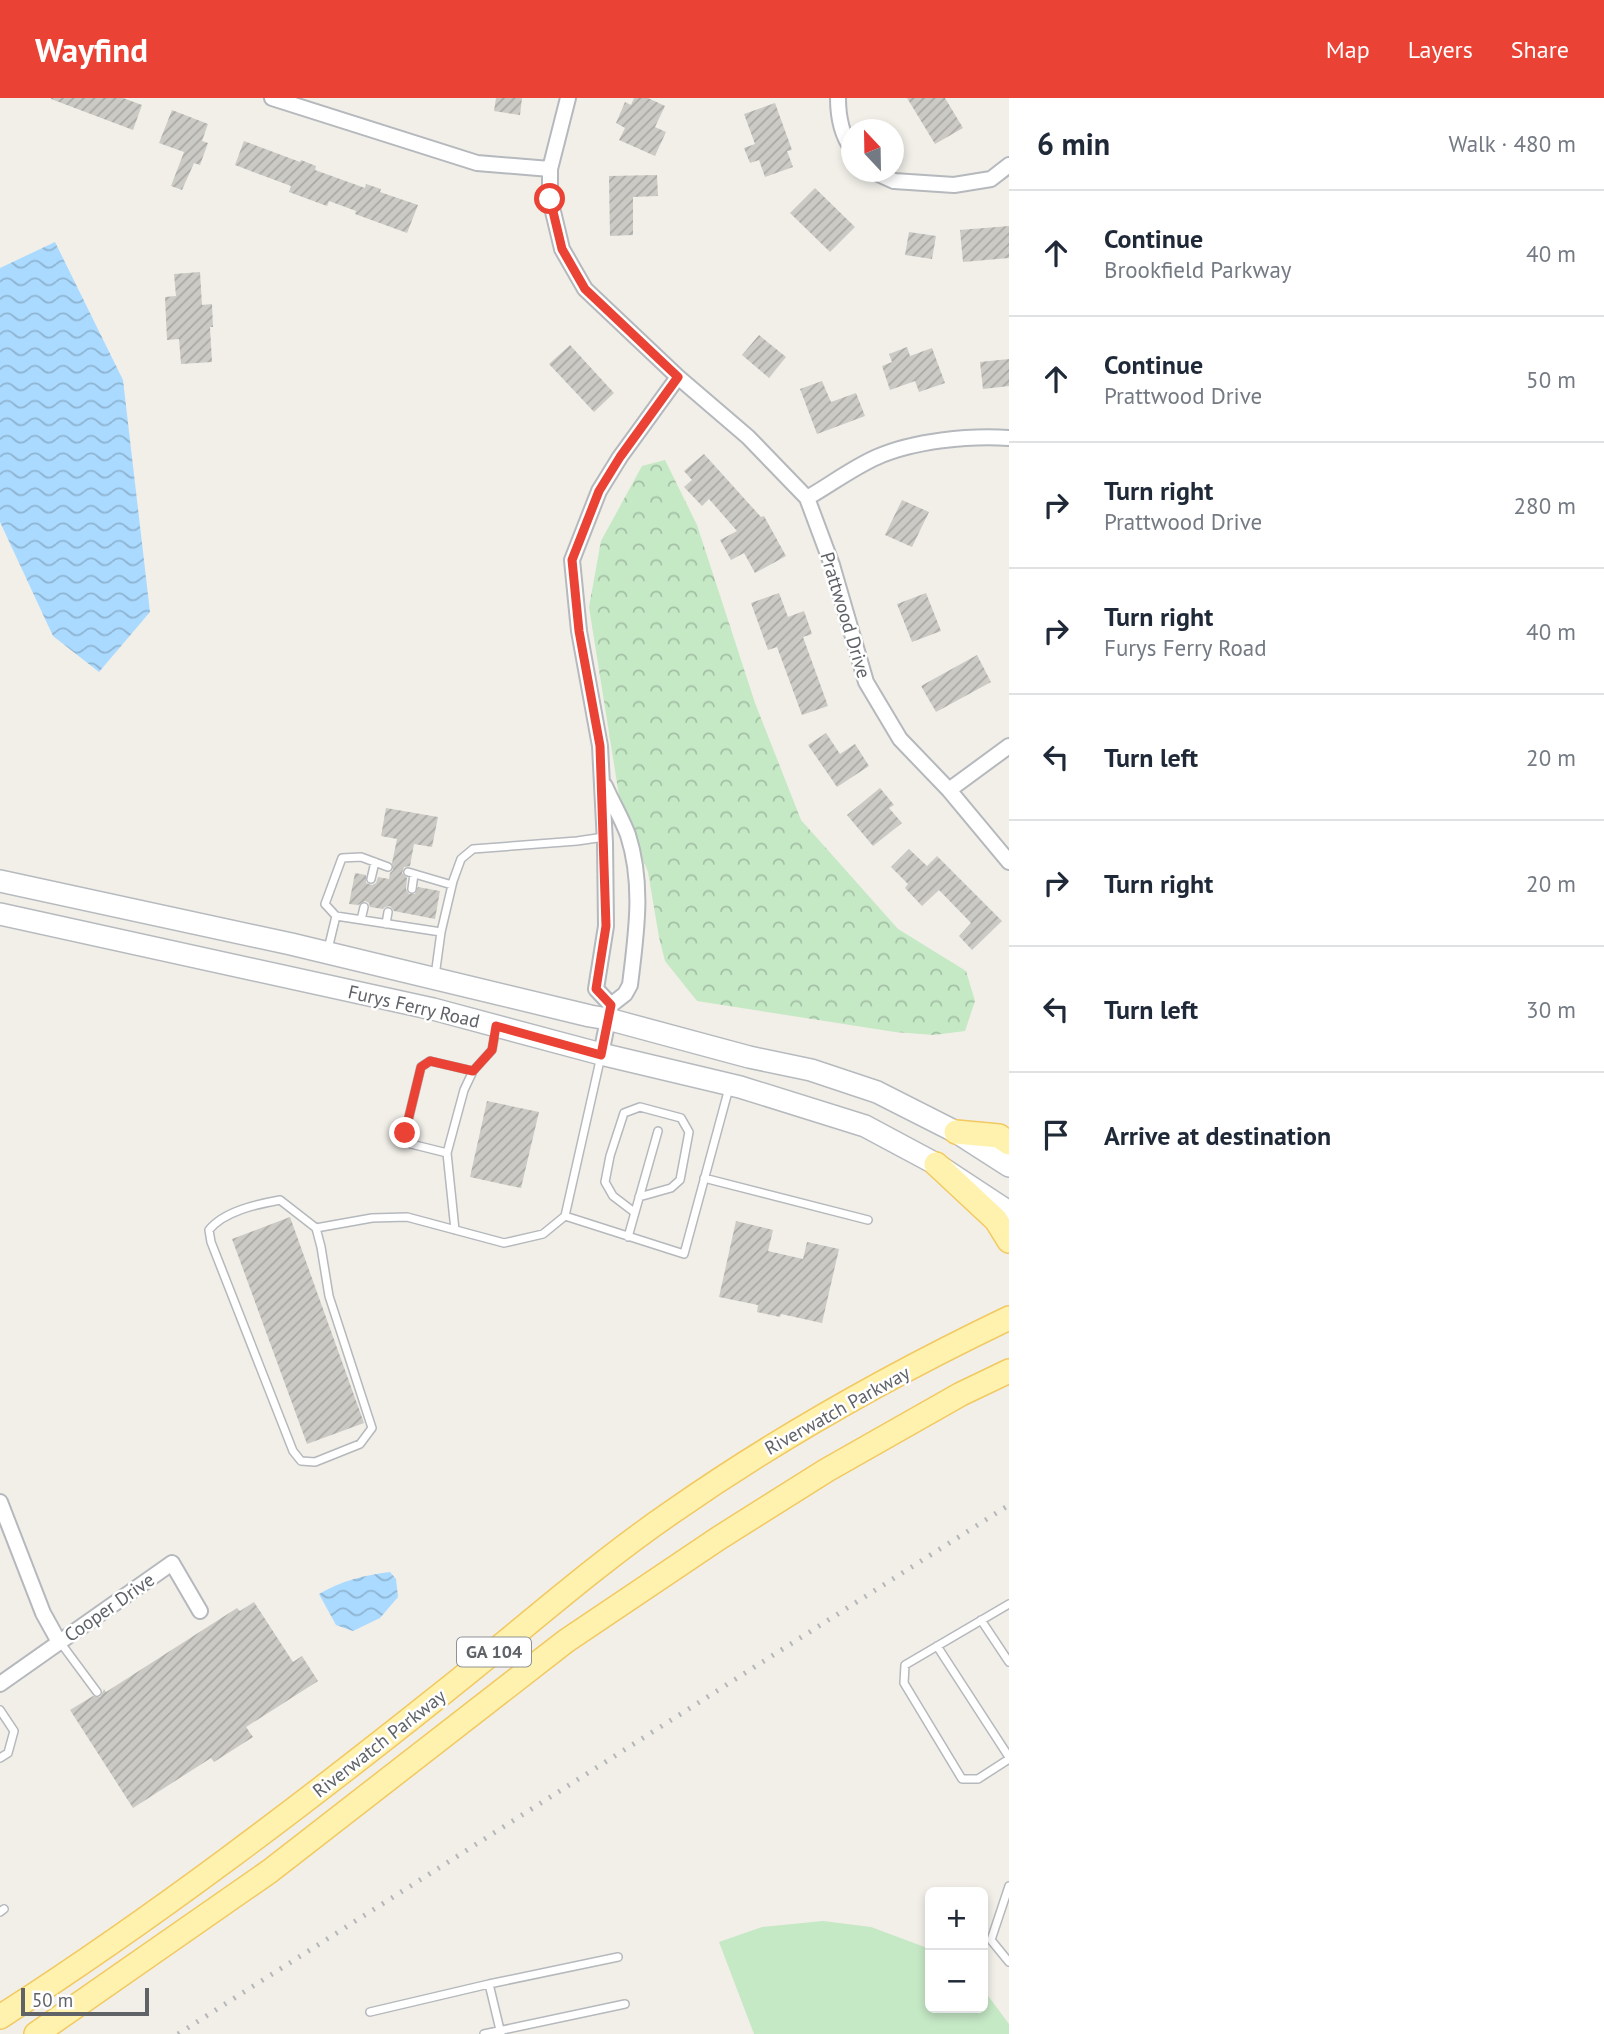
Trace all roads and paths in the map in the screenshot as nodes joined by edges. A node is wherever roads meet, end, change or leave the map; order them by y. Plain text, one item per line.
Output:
1 (272, 98) edge
2 (568, 98) edge
3 (838, 98) edge
4 (841, 124) edge
5 (1009, 165) edge
6 (550, 169) junction
7 (904, 182) edge
8 (678, 377) junction
9 (1009, 438) edge
10 (807, 498) junction
11 (1009, 746) edge
12 (601, 779) junction
13 (949, 790) junction
14 (604, 837) junction
15 (375, 862) junction
16 (1009, 862) edge
17 (388, 867) dead end
18 (371, 879) dead end
19 (0, 881) edge
20 (452, 885) junction
21 (412, 889) dead end
22 (364, 907) dead end
23 (388, 912) dead end
24 (0, 914) edge
25 (336, 916) junction
26 (408, 917) dead end
27 (361, 920) junction
28 (386, 924) junction
29 (407, 927) junction
30 (441, 932) junction
31 (327, 953) junction
32 (435, 979) junction
33 (610, 1012) junction
34 (496, 1026) junction
35 (601, 1055) junction
36 (473, 1071) junction
37 (730, 1084) junction
38 (658, 1130) dead end
39 (956, 1132) junction
40 (1009, 1143) edge
41 (447, 1153) junction
42 (936, 1164) junction
43 (1009, 1166) edge
44 (704, 1178) junction
45 (639, 1197) junction
46 (634, 1212) junction
47 (1009, 1212) edge
48 (565, 1216) junction
49 (868, 1220) dead end
50 (316, 1228) junction
51 (455, 1230) junction
52 (628, 1237) junction
53 (1009, 1241) edge
54 (1009, 1305) edge
55 (1009, 1318) edge
56 (975, 1334) junction
57 (1009, 1371) edge
58 (0, 1502) edge
59 (1009, 1604) edge
60 (200, 1611) dead end
61 (982, 1620) junction
62 (59, 1642) junction
63 (937, 1646) junction
64 (1009, 1662) edge
65 (0, 1684) edge
66 (97, 1692) dead end
67 (0, 1710) edge
68 (0, 1758) edge
69 (1009, 1758) edge
70 (1009, 1886) edge
71 (618, 1957) dead end
72 (1009, 1962) edge
73 (489, 1984) junction
74 (625, 2004) dead end
75 (370, 2012) dead end
76 (0, 2017) edge
77 (500, 2032) edge
78 (36, 2034) edge
79 (484, 2034) edge

1 - 6 street
2 - 6 street, Prattwood Drive
3 - 4 street
5 - 7 street
6 - 8 street, Prattwood Drive
8 - 10 street, Prattwood Drive
8 - 12 street
9 - 10 street
10 - 13 street, Prattwood Drive
11 - 13 street
12 - 14 street
12 - 33 street
13 - 16 street, Prattwood Drive
14 - 20 lane
14 - 33 street
15 - 17 lane
15 - 18 lane
15 - 25 lane
19 - 31 main road, Furys Ferry Road
20 - 21 lane
20 - 30 lane
22 - 27 lane
23 - 28 lane
24 - 34 main road, Furys Ferry Road
25 - 27 lane
25 - 31 lane
26 - 29 lane
27 - 28 lane
28 - 29 lane
29 - 30 lane
30 - 32 lane
31 - 32 main road, Furys Ferry Road
32 - 33 main road, Furys Ferry Road
33 - 35 street
33 - 39 main road, Furys Ferry Road
34 - 35 main road, Furys Ferry Road
34 - 36 lane
35 - 37 main road, Furys Ferry Road
35 - 48 lane
36 - 41 lane
36 - 41 lane
37 - 42 main road, Furys Ferry Road
37 - 44 lane
38 - 45 lane
39 - 40 main road
39 - 43 main road, Furys Ferry Road
41 - 51 lane
42 - 47 main road, Furys Ferry Road
42 - 53 main road
44 - 49 lane
44 - 52 lane
45 - 46 lane
45 - 46 lane
46 - 52 lane
48 - 51 lane
48 - 52 lane
50 - 50 lane
50 - 51 lane
54 - 56 main road
55 - 56 main road, Riverwatch Parkway / GA 104
56 - 76 main road, Riverwatch Parkway / GA 104
57 - 78 main road, Riverwatch Parkway / GA 104
58 - 62 street
59 - 61 lane
60 - 62 street, Cooper Drive
61 - 63 lane
61 - 64 lane
62 - 65 street, Cooper Drive
62 - 66 lane
63 - 69 lane
63 - 69 lane
67 - 68 lane
70 - 72 lane
71 - 73 lane
73 - 75 lane
73 - 77 lane
74 - 77 lane
77 - 79 lane

